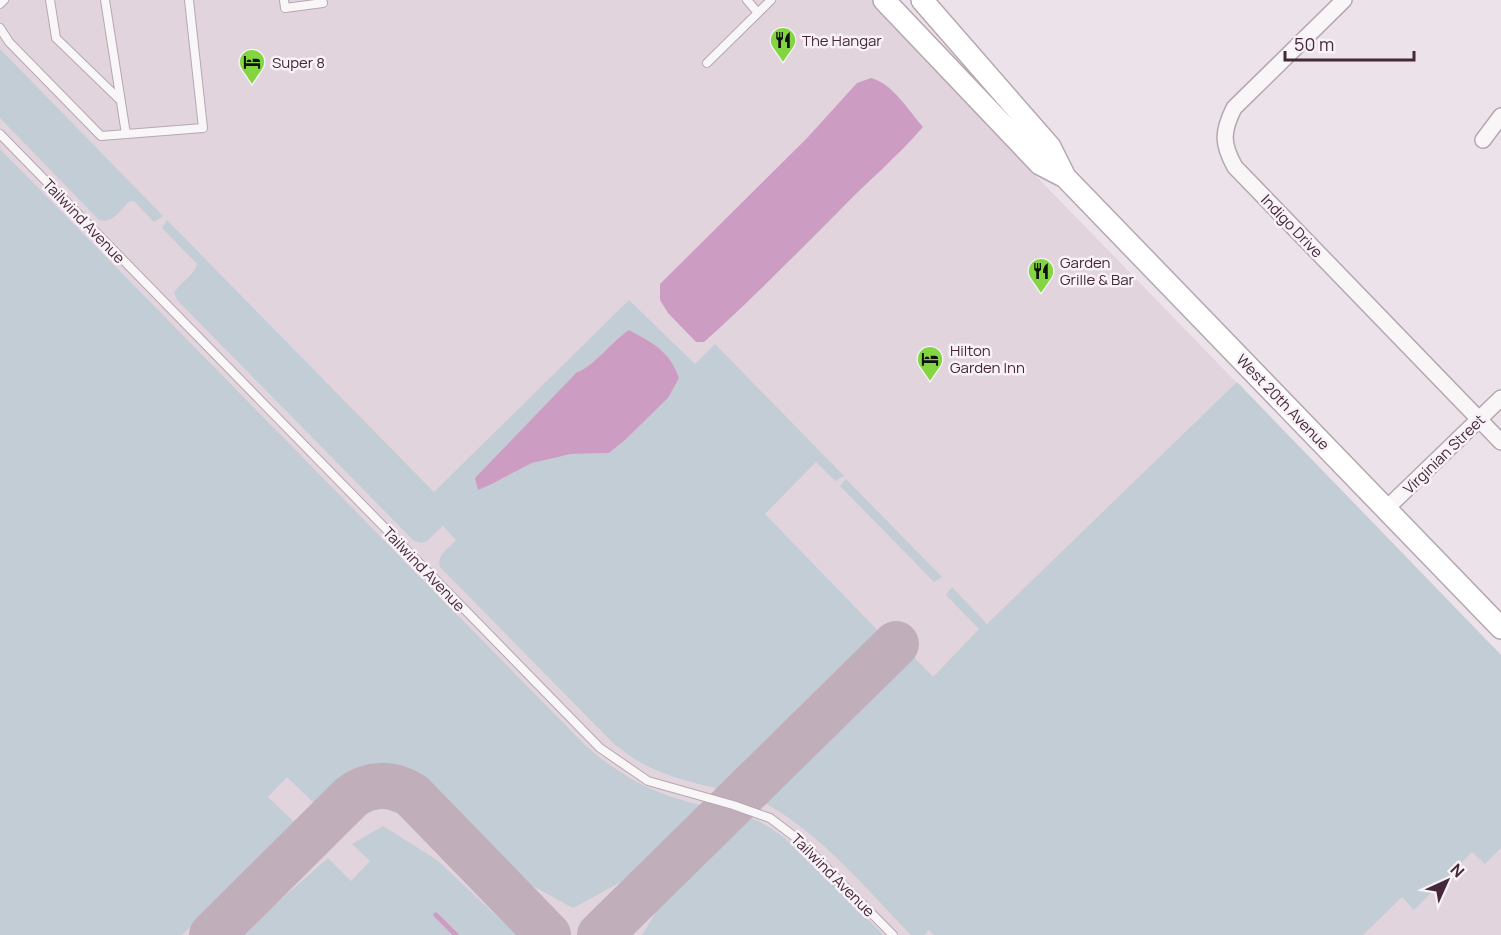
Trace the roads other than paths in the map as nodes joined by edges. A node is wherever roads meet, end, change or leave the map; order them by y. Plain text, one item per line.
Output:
1 (4, 0) edge
2 (50, 0) edge
3 (105, 0) edge
4 (189, 0) edge
5 (284, 0) edge
6 (322, 0) edge
7 (747, 0) edge
8 (771, 0) edge
9 (884, 0) edge
10 (922, 0) edge
11 (1344, 0) edge
12 (0, 4) edge
13 (758, 13) junction
14 (0, 28) edge
15 (707, 63) dead end
16 (121, 100) junction
17 (1501, 116) edge
18 (0, 134) edge
19 (126, 134) junction
20 (1483, 140) dead end
21 (1065, 177) junction
22 (1501, 398) edge
23 (1480, 420) junction
24 (1501, 442) edge
25 (1386, 509) junction
26 (1501, 628) edge
27 (893, 935) edge

1 - 12 lane
2 - 16 lane
3 - 16 lane
4 - 19 lane
5 - 6 lane
7 - 13 lane
8 - 13 lane
9 - 21 main road, West 20th Avenue
10 - 21 main road, West 20th Avenue
11 - 23 street, Indigo Drive
13 - 15 lane
14 - 19 lane
16 - 19 lane
17 - 20 street
18 - 27 lane, Tailwind Avenue
21 - 25 main road, West 20th Avenue
22 - 23 street, Virginian Street
23 - 24 street, Indigo Drive
23 - 25 street, Virginian Street
25 - 26 main road, West 20th Avenue

